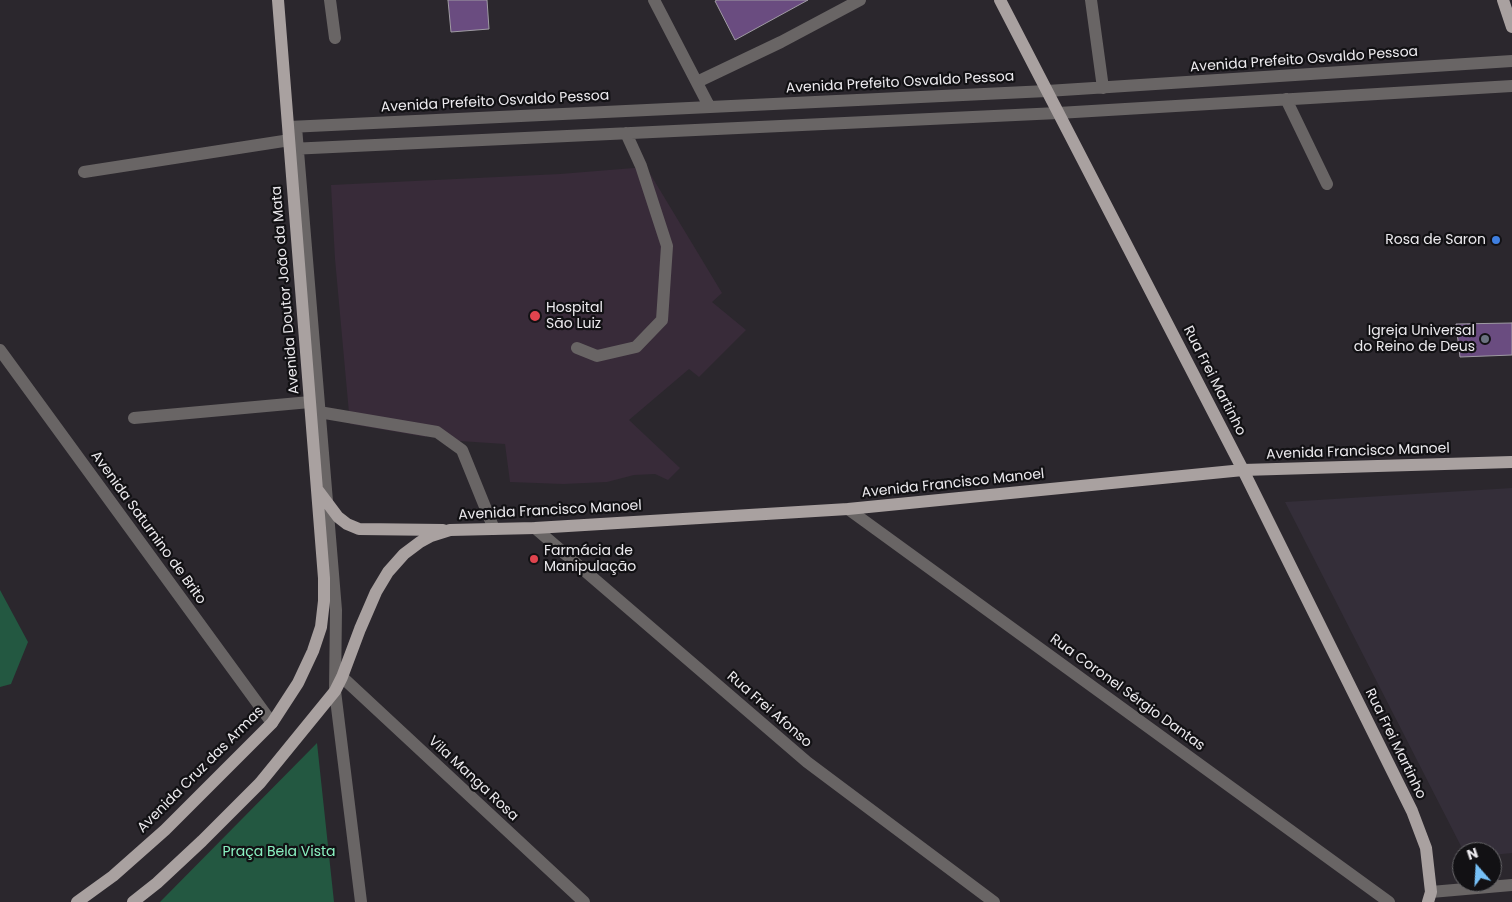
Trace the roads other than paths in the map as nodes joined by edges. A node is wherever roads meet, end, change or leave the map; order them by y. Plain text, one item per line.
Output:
1 (278, 0) edge
2 (330, 0) edge
3 (654, 0) edge
4 (860, 0) edge
5 (1000, 0) edge
6 (1091, 0) edge
7 (1503, 0) edge
8 (1512, 27) edge
9 (335, 38) dead end
10 (1512, 61) edge
11 (697, 82) junction
12 (1512, 86) edge
13 (1103, 88) junction
14 (1047, 91) junction
15 (1286, 99) junction
16 (709, 106) junction
17 (1058, 113) junction
18 (626, 133) junction
19 (293, 138) junction
20 (84, 172) dead end
21 (1327, 184) dead end
22 (577, 348) dead end
23 (0, 350) edge
24 (314, 408) junction
25 (134, 418) dead end
26 (1512, 462) edge
27 (1243, 470) junction
28 (318, 489) junction
29 (328, 502) junction
30 (848, 509) junction
31 (534, 528) junction
32 (494, 529) junction
33 (450, 530) junction
34 (324, 578) joint
35 (342, 677) junction
36 (335, 691) junction
37 (272, 723) junction
38 (1512, 885) edge
39 (1430, 897) edge
40 (77, 902) edge
41 (133, 902) edge
42 (361, 902) edge
43 (584, 902) edge
44 (994, 902) edge
45 (1389, 902) edge

1 - 19 main road, Avenida Doutor João da Mata
2 - 9 street
3 - 11 street
4 - 11 street
5 - 14 main road, Rua Frei Martinho
6 - 13 street
7 - 8 main road
10 - 13 street, Avenida Prefeito Osvaldo Pessoa
11 - 16 street
12 - 15 street
13 - 14 street, Avenida Prefeito Osvaldo Pessoa
14 - 16 street, Avenida Prefeito Osvaldo Pessoa
14 - 17 main road, Rua Frei Martinho
15 - 17 street
15 - 21 street
16 - 19 street, Avenida Prefeito Osvaldo Pessoa
17 - 18 street
17 - 27 main road, Rua Frei Martinho
18 - 19 street
18 - 22 street
19 - 20 street
19 - 24 main road, Avenida Doutor João da Mata
23 - 37 street, Avenida Saturnino de Brito
24 - 25 street
24 - 28 main road, Avenida Doutor João da Mata
24 - 29 street
24 - 32 street
26 - 27 main road, Avenida Francisco Manoel
27 - 30 main road, Avenida Francisco Manoel
27 - 39 main road, Rua Frei Martinho
28 - 29 main road
28 - 34 main road, Avenida Doutor João da Mata
29 - 33 main road
29 - 36 street
30 - 31 main road, Avenida Francisco Manoel
30 - 45 street, Rua Coronel Sérgio Dantas
31 - 32 main road, Avenida Francisco Manoel
31 - 44 street, Rua Frei Afonso
32 - 33 main road, Avenida Francisco Manoel
33 - 35 main road, Avenida Francisco Manoel
34 - 37 main road, Avenida Cruz das Armas
35 - 36 main road
35 - 43 street, Vila Manga Rosa
36 - 41 main road
36 - 42 street
37 - 40 main road, Avenida Cruz das Armas
38 - 39 street

